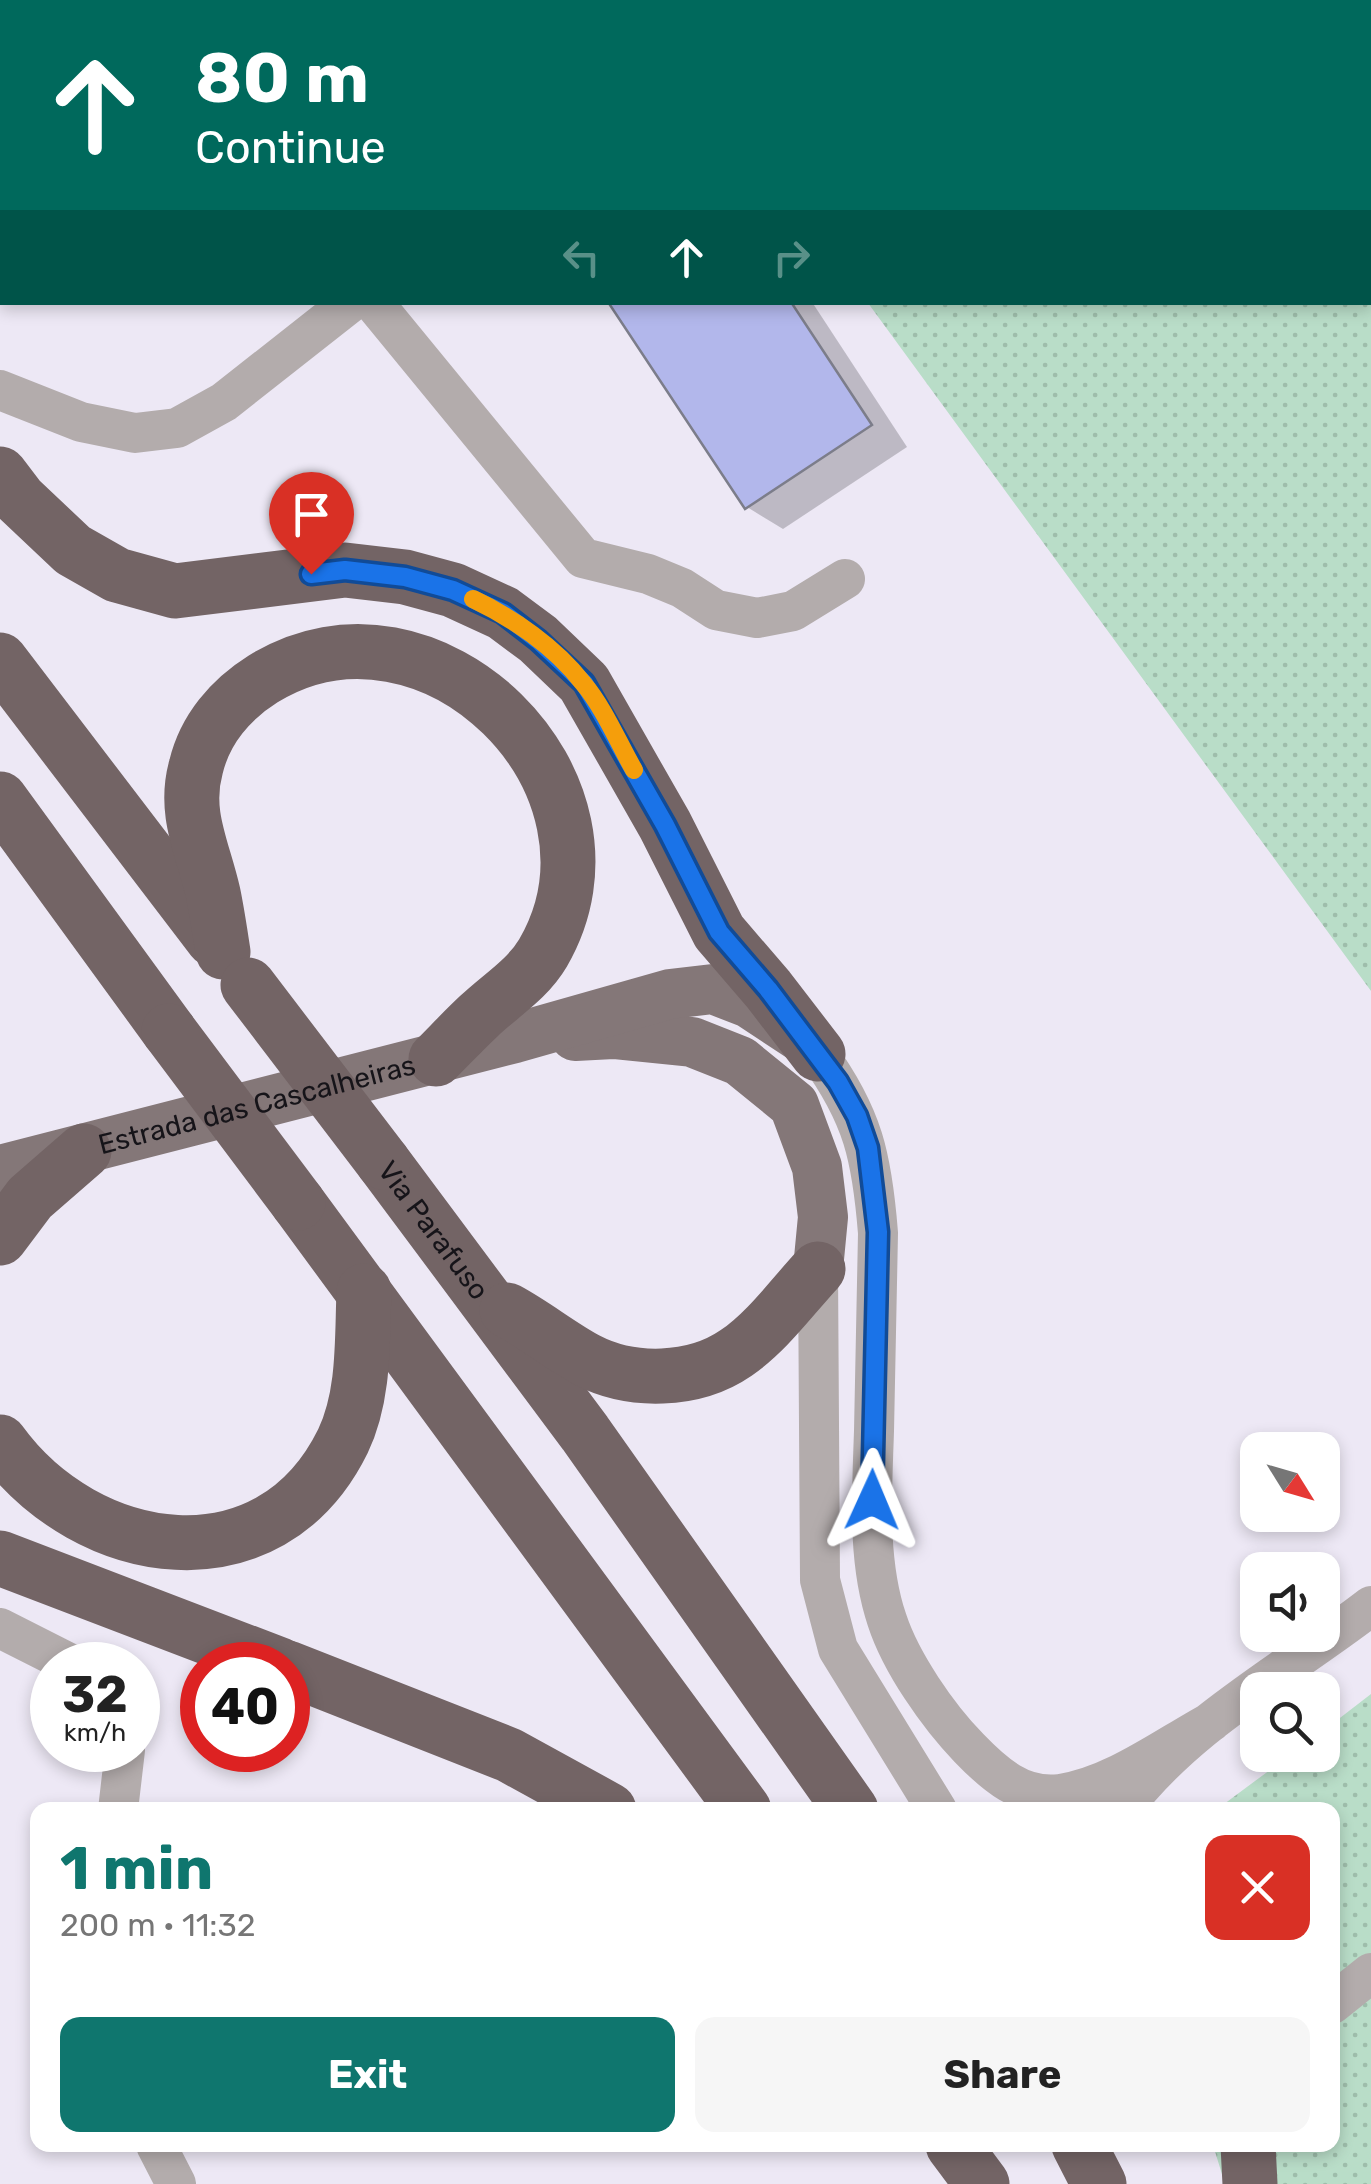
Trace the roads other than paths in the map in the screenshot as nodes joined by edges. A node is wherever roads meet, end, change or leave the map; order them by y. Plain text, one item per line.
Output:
1 (347, 305) edge
2 (375, 305) edge
3 (0, 390) edge
4 (0, 474) edge
5 (844, 579) dead end
6 (0, 660) edge
7 (0, 800) edge
8 (0, 852) edge
9 (64, 886) junction
10 (236, 968) junction
11 (515, 1038) junction
12 (818, 1054) junction
13 (436, 1059) junction
14 (84, 1151) junction
15 (0, 1170) edge
16 (0, 1238) edge
17 (818, 1269) junction
18 (364, 1291) junction
19 (484, 1298) junction
20 (0, 1442) edge
21 (0, 1558) edge
22 (1371, 1606) edge
23 (0, 1628) edge
24 (220, 1642) edge
25 (30, 1643) edge
26 (310, 1677) edge
27 (1211, 1722) junction
28 (122, 1772) edge
29 (119, 1802) edge
30 (595, 1802) edge
31 (738, 1802) edge
32 (845, 1802) edge
33 (933, 1802) edge
34 (1128, 1802) edge
35 (1371, 1973) edge
36 (1340, 1998) edge
37 (160, 2152) edge
38 (958, 2152) edge
39 (976, 2152) edge
40 (1082, 2152) edge
41 (1248, 2152) edge
42 (176, 2184) edge
43 (982, 2184) edge
44 (996, 2184) edge
45 (1100, 2184) edge
46 (1250, 2184) edge

1 - 3 street
2 - 5 street
4 - 12 highway
6 - 10 highway, Via Parafuso
7 - 9 highway
8 - 9 highway
9 - 18 highway, bridge
10 - 13 highway
10 - 19 highway, Via Parafuso, bridge
11 - 12 main road, Estrada das Cascalheiras
11 - 13 main road, Estrada das Cascalheiras
11 - 17 main road, Estrada das Cascalheiras
12 - 27 street, Estrada das Cascalheiras
13 - 14 main road, Estrada das Cascalheiras
14 - 15 main road, Estrada das Cascalheiras
14 - 16 highway
17 - 19 highway
17 - 33 street
18 - 20 highway
18 - 31 highway
19 - 32 highway, Via Parafuso
21 - 24 highway
22 - 27 street
23 - 25 street
26 - 30 highway
27 - 34 street
28 - 29 street
35 - 36 street
37 - 42 street
38 - 43 highway
39 - 44 highway
40 - 45 highway
41 - 46 highway

